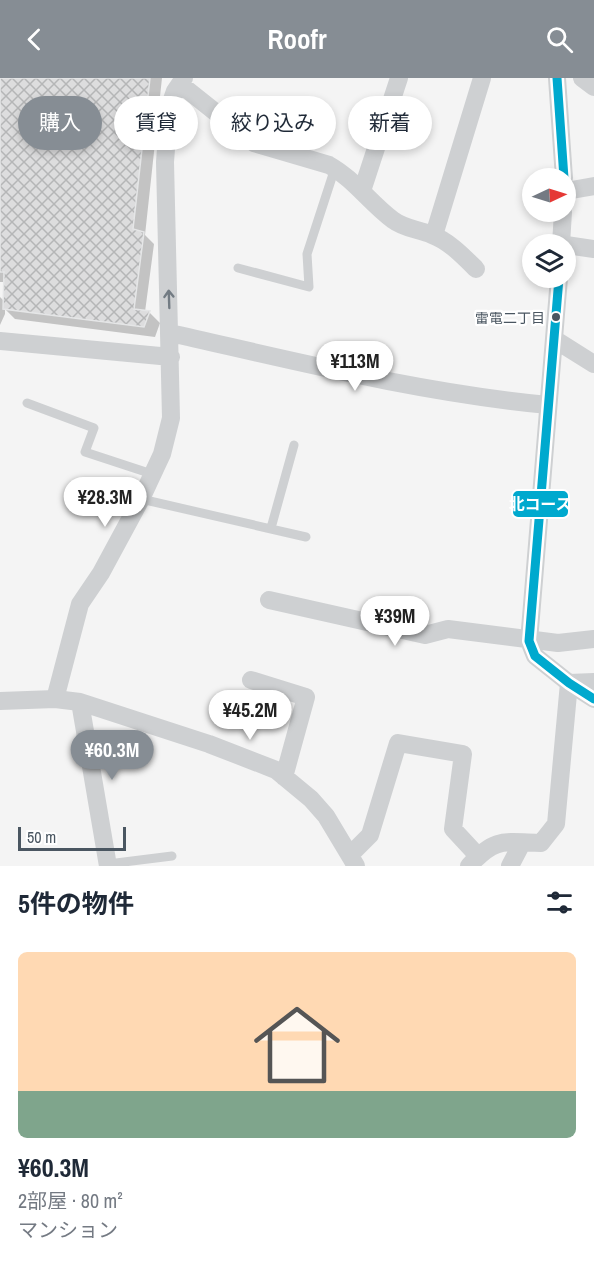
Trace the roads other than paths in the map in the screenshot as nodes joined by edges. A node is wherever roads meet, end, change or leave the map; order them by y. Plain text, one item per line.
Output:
1 (399, 78) edge
2 (482, 78) edge
3 (557, 78) edge
4 (582, 78) edge
5 (182, 81) edge
6 (594, 87) edge
7 (335, 168) junction
8 (563, 168) edge
9 (594, 186) edge
10 (576, 189) edge
11 (362, 191) junction
12 (434, 235) junction
13 (576, 247) edge
14 (594, 249) edge
15 (238, 268) dead end
16 (476, 269) dead end
17 (558, 288) edge
18 (170, 333) junction
19 (554, 339) junction
20 (0, 341) edge
21 (171, 357) junction
22 (594, 364) edge
23 (27, 403) dead end
24 (548, 405) junction
25 (294, 445) dead end
26 (152, 474) junction
27 (141, 499) junction
28 (271, 528) junction
29 (306, 537) dead end
30 (269, 600) dead end
31 (594, 639) edge
32 (529, 641) junction
33 (251, 680) dead end
34 (594, 682) edge
35 (569, 683) junction
36 (55, 699) junction
37 (594, 699) edge
38 (0, 700) edge
39 (80, 702) junction
40 (284, 777) junction
41 (522, 843) junction
42 (172, 856) dead end
43 (353, 861) edge
44 (473, 861) edge
45 (108, 865) edge
46 (510, 866) edge

1 - 11 street
2 - 12 street
3 - 8 street
4 - 6 street
5 - 7 street
18 -> 5 street
7 - 11 street
7 - 15 lane
9 - 10 street
11 - 12 street
12 - 16 street
13 - 14 street
17 - 19 street
18 - 21 street
18 - 24 street
19 - 22 street
19 - 24 street
20 - 21 street
21 - 26 street
23 - 26 lane
24 - 32 street
25 - 28 lane
26 - 27 street
27 - 28 lane
27 - 36 street
28 - 29 lane
30 - 32 street
31 - 32 street
32 - 35 street
33 - 40 street
34 - 35 street
35 - 37 street
35 - 41 street
36 - 38 street
36 - 39 street
39 - 40 street
39 - 45 street
40 - 43 street
41 - 44 street
41 - 46 street
42 - 45 lane
43 - 44 street

